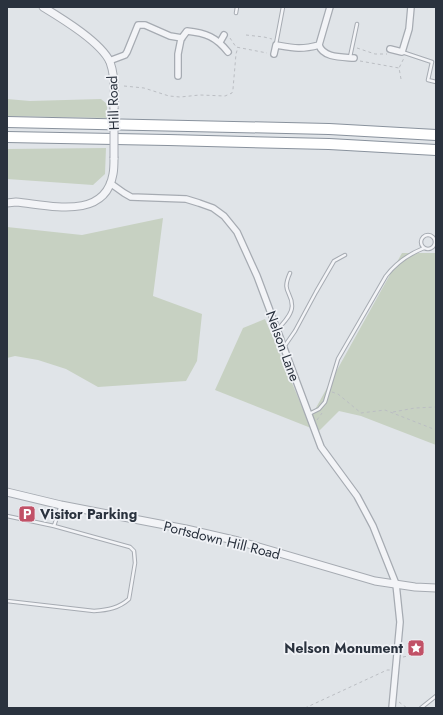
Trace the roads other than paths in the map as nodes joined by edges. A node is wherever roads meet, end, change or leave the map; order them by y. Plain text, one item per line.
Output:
1 (43, 7) edge
2 (237, 7) edge
3 (330, 7) edge
4 (411, 7) edge
5 (283, 8) edge
6 (236, 13) dead end
7 (357, 24) dead end
8 (224, 35) road end
9 (182, 38) junction
10 (220, 42) junction
11 (276, 43) junction
12 (319, 45) junction
13 (390, 49) road end
14 (228, 52) dead end
15 (404, 53) junction
16 (274, 54) road end
17 (352, 58) joint
18 (109, 61) junction
19 (178, 76) dead end
20 (436, 82) edge
21 (7, 122) edge
22 (436, 135) edge
23 (7, 137) edge
24 (436, 150) edge
25 (110, 183) junction
26 (7, 203) edge
27 (424, 248) junction
28 (345, 255) dead end
29 (290, 273) dead end
30 (277, 330) junction
31 (284, 347) junction
32 (308, 414) junction
33 (7, 492) edge
34 (61, 505) junction
35 (7, 516) edge
36 (54, 526) junction
37 (396, 584) junction
38 (436, 588) edge
39 (7, 602) edge
40 (436, 696) edge
41 (392, 708) edge
42 (421, 708) edge

1 - 18 street, Hill Road
2 - 6 lane
3 - 12 street
4 - 15 street
5 - 11 lane
7 - 17 lane
8 - 10 street
9 - 10 street
9 - 18 street
9 - 19 street
10 - 14 street
11 - 12 street
11 - 16 street
12 - 17 street
13 - 15 street
15 - 20 lane
18 - 25 street, Hill Road, bridge
21 - 22 highway
23 - 24 highway
25 - 26 street
25 - 30 street, Nelson Lane
27 - 27 lane
27 - 32 lane
28 - 31 lane
29 - 30 lane
30 - 31 street, Nelson Lane
31 - 32 street, Nelson Lane
32 - 37 street, Nelson Lane
33 - 34 street, Portsdown Hill Road
34 - 36 lane
34 - 37 street, Portsdown Hill Road
35 - 36 lane
36 - 39 lane
37 - 38 street, Portsdown Hill Road
37 - 41 street, Nelson Lane
40 - 42 lane

